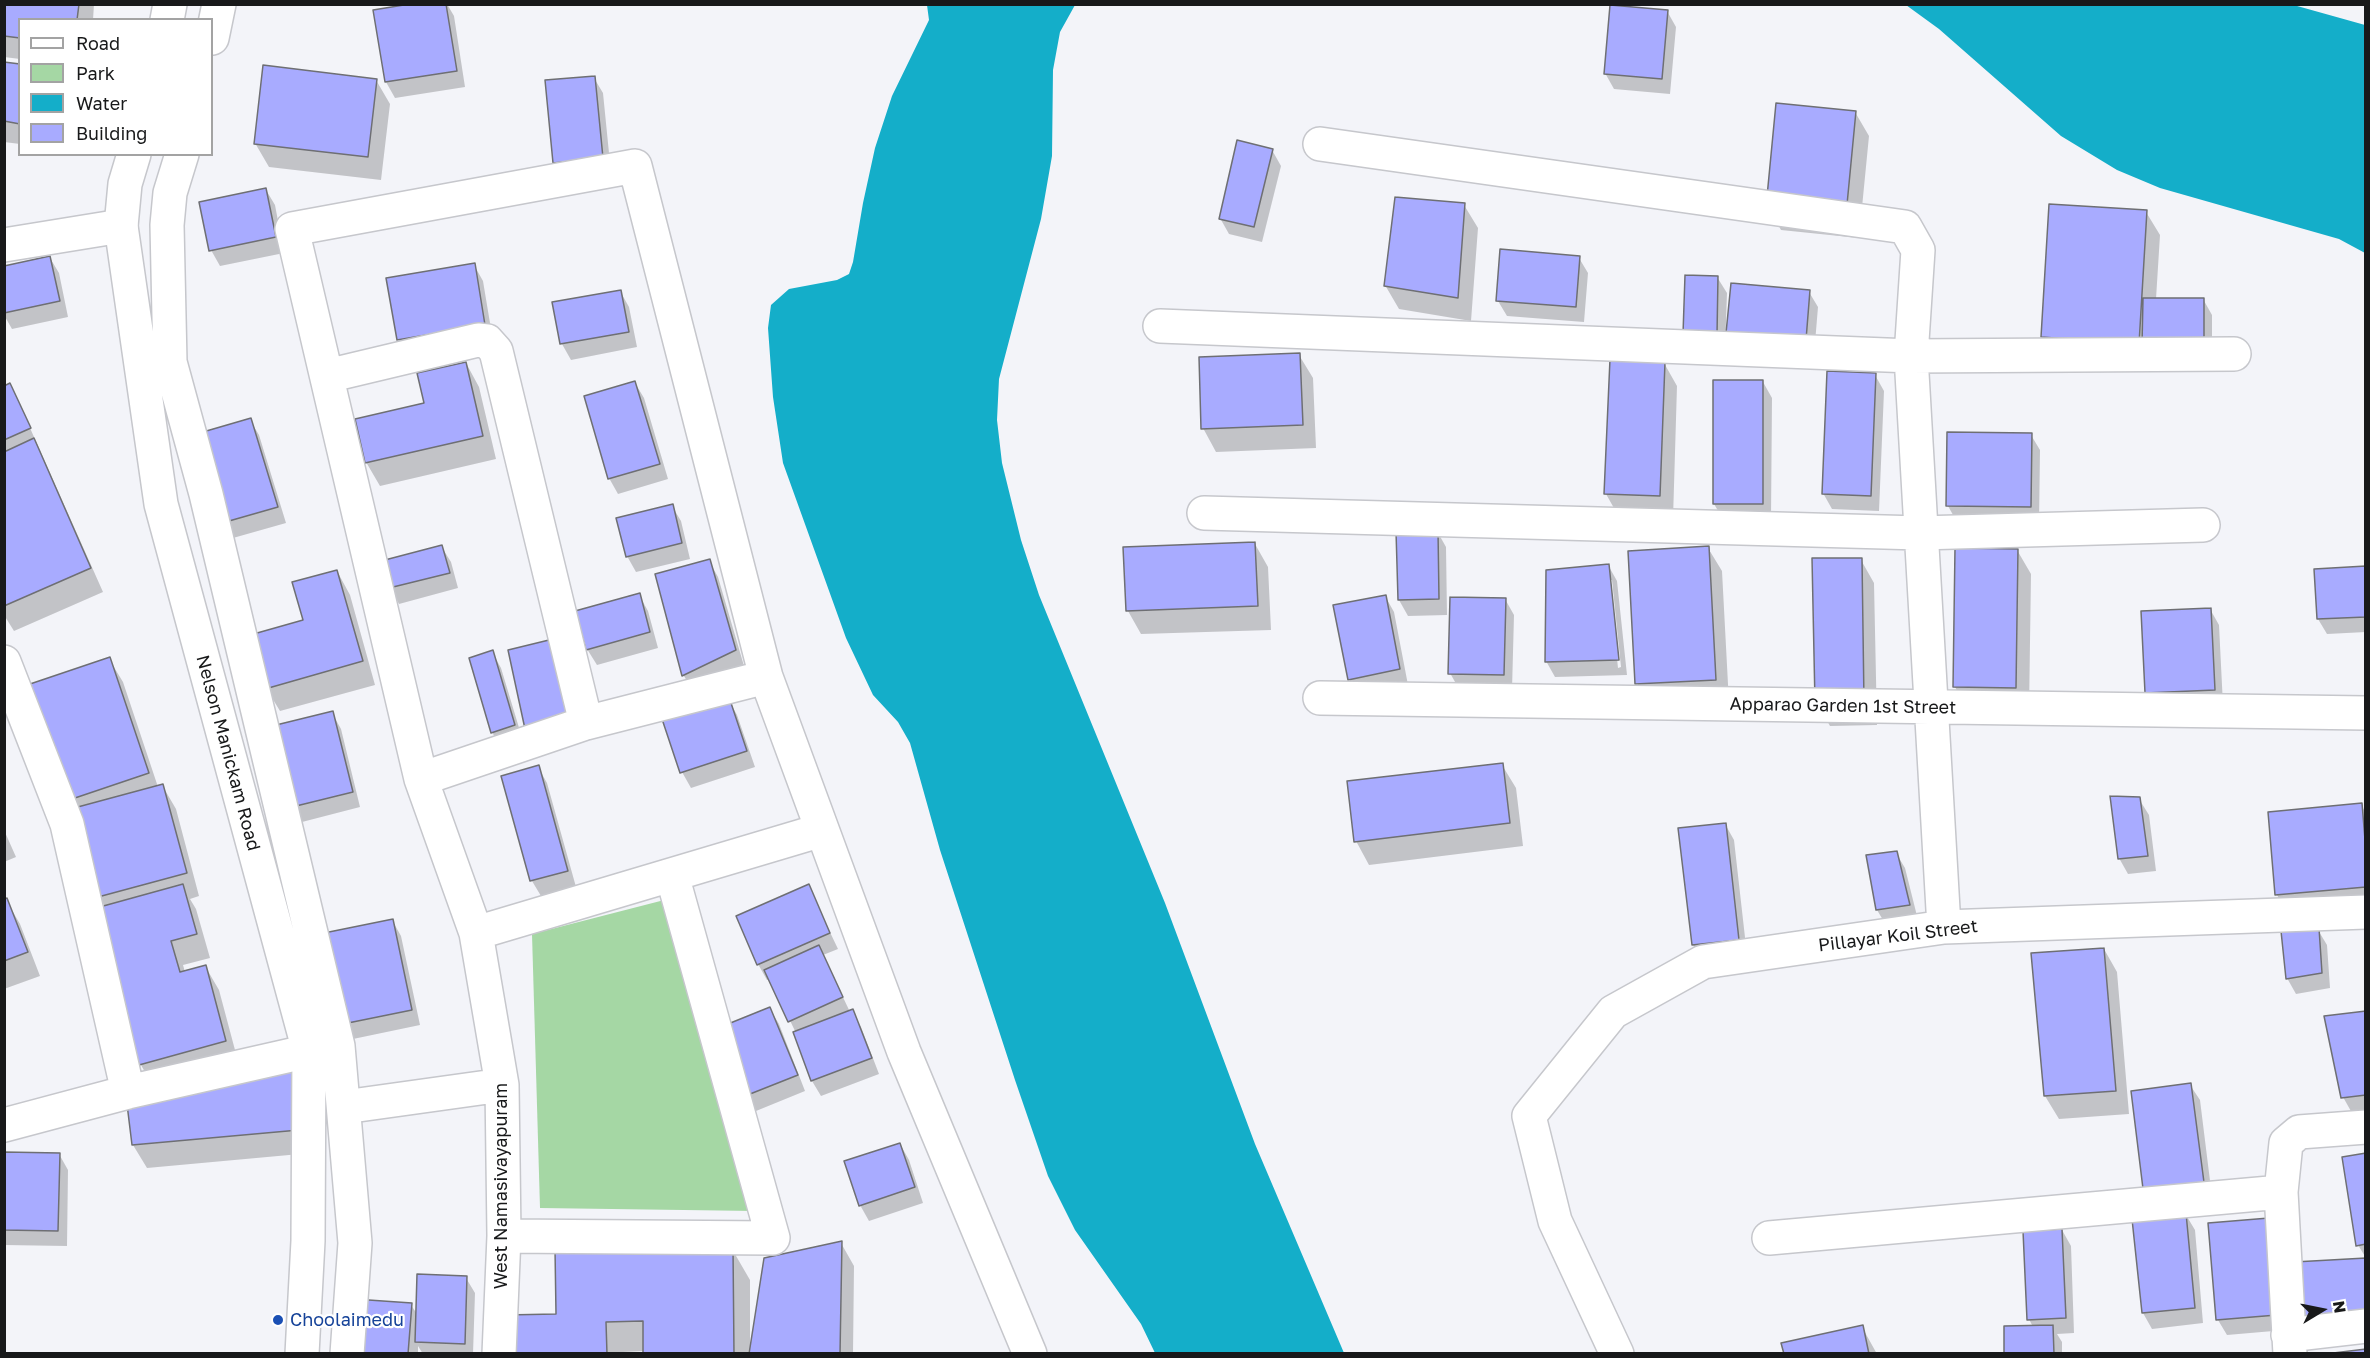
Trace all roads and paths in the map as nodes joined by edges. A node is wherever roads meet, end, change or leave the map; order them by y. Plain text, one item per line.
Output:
1 (219, 4) edge
2 (213, 33) edge
3 (1320, 144) dead end
4 (133, 156) edge
5 (181, 156) edge
6 (121, 226) junction
7 (4, 245) edge
8 (1160, 326) dead end
9 (2234, 354) dead end
10 (1911, 356) junction
11 (327, 376) junction
12 (1204, 513) dead end
13 (2203, 525) dead end
14 (1920, 533) junction
15 (4, 662) edge
16 (766, 677) junction
17 (1320, 698) dead end
18 (1931, 707) junction
19 (2366, 713) edge
20 (586, 723) junction
21 (421, 779) junction
22 (822, 830) junction
23 (672, 875) junction
24 (2366, 912) edge
25 (1944, 927) junction
26 (476, 933) junction
27 (309, 1051) junction
28 (502, 1085) junction
29 (128, 1092) junction
30 (344, 1107) junction
31 (4, 1125) edge
32 (2366, 1127) edge
33 (2281, 1192) junction
34 (504, 1236) junction
35 (1769, 1238) dead end
36 (2366, 1326) edge
37 (2289, 1344) edge
38 (302, 1353) edge
39 (347, 1353) edge
40 (499, 1353) edge
41 (1030, 1353) edge
42 (1617, 1353) edge

1 - 2 street
3 - 10 street
4 - 6 street, Nelson Manickam Road
5 - 30 street, Nelson Manickam Road
6 - 7 street
6 - 27 street, Nelson Manickam Road
8 - 10 street
9 - 10 street
10 - 14 street
11 - 16 street, West Namasivayapuram
11 - 20 street
11 - 21 street, West Namasivayapuram
12 - 14 street
13 - 14 street
14 - 18 street
15 - 29 street
16 - 20 street
16 - 22 street
17 - 18 street, Apparao Garden 1st Street
18 - 19 street, Apparao Garden 1st Street
18 - 25 street
20 - 21 street
21 - 26 street, West Namasivayapuram
22 - 23 street
22 - 41 street
23 - 26 street
23 - 34 street
24 - 25 street, Pillayar Koil Street
25 - 42 street, Pillayar Koil Street
26 - 28 street, West Namasivayapuram
27 - 29 street
27 - 38 street, Nelson Manickam Road
28 - 30 street
28 - 34 street, West Namasivayapuram
29 - 31 street
30 - 39 street, Nelson Manickam Road
32 - 33 street
33 - 35 street
33 - 37 street
34 - 40 street, West Namasivayapuram
36 - 37 street

